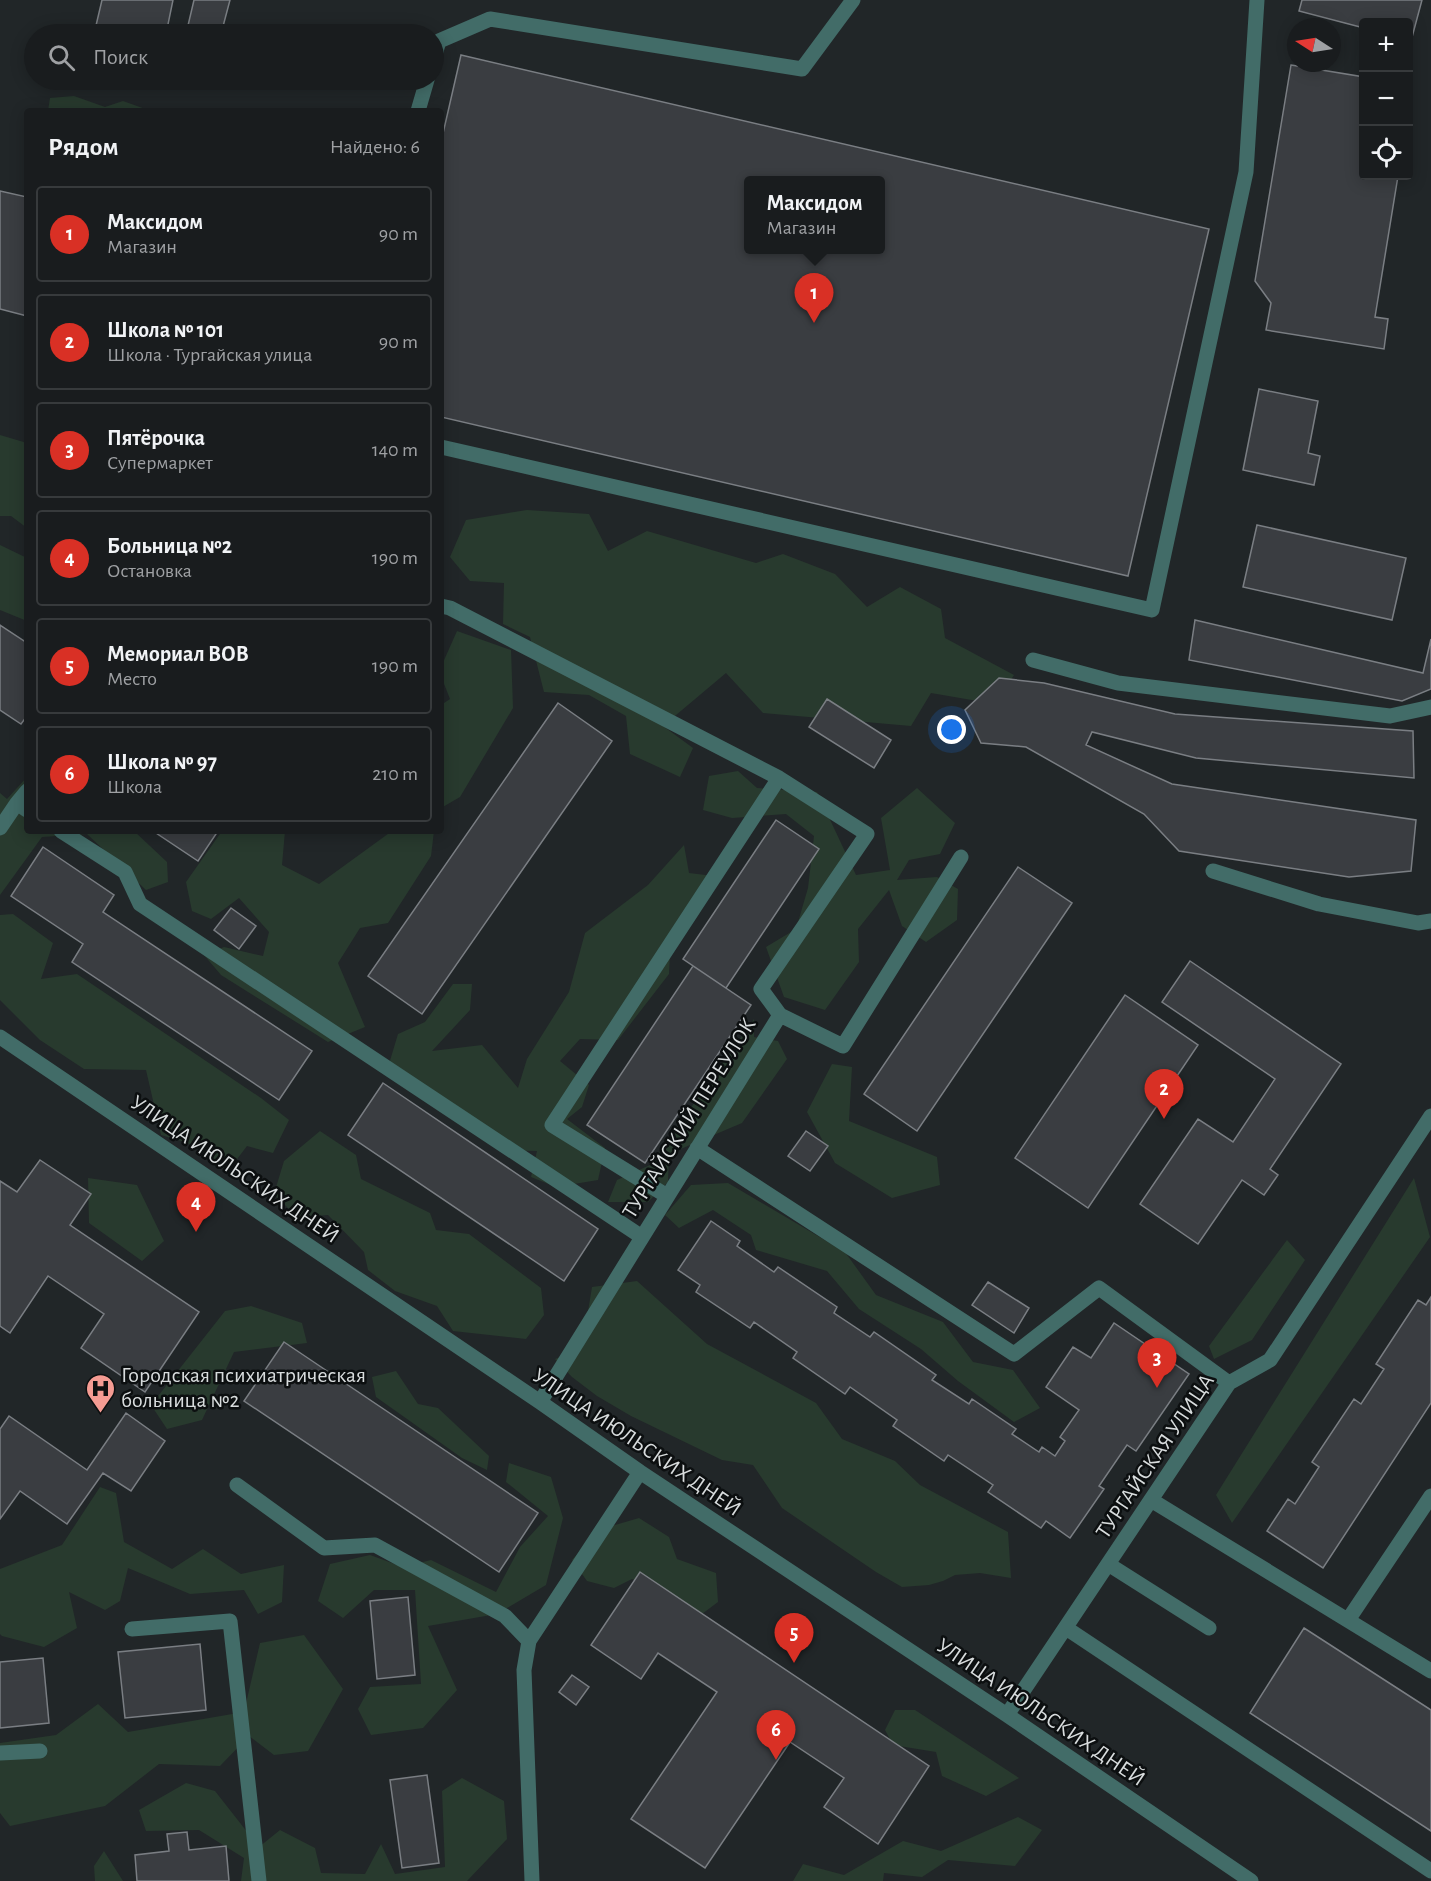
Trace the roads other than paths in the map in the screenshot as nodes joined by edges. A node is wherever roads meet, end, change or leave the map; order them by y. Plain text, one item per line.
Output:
1 (854, 0) edge
2 (1257, 0) edge
3 (444, 38) edge
4 (424, 90) edge
5 (419, 108) edge
6 (444, 448) edge
7 (444, 607) edge
8 (1033, 660) dead end
9 (1431, 707) edge
10 (779, 778) junction
11 (22, 806) edge
12 (0, 828) edge
13 (66, 834) edge
14 (961, 857) dead end
15 (1213, 871) dead end
16 (1431, 921) edge
17 (780, 1015) junction
18 (0, 1037) edge
19 (1431, 1116) edge
20 (1425, 1136) edge
21 (697, 1148) junction
22 (667, 1196) junction
23 (642, 1237) junction
24 (1229, 1383) junction
25 (540, 1402) junction
26 (640, 1472) junction
27 (237, 1485) dead end
28 (1431, 1497) edge
29 (1150, 1500) junction
30 (1108, 1564) junction
31 (1348, 1620) junction
32 (1066, 1628) junction
33 (1209, 1628) dead end
34 (132, 1629) dead end
35 (529, 1641) junction
36 (1431, 1671) edge
37 (1007, 1715) junction
38 (40, 1751) dead end
39 (0, 1753) edge
40 (1431, 1871) edge
41 (259, 1881) edge
42 (532, 1881) edge
43 (1251, 1881) edge

1 - 3 street
2 - 6 street
4 - 5 street
7 - 10 street
8 - 9 street
10 - 17 street
10 - 22 street
11 - 12 street
13 - 23 street
14 - 17 street, ТУРГАЙСКИЙ ПЕРЕУЛОК
15 - 16 street
17 - 21 street, ТУРГАЙСКИЙ ПЕРЕУЛОК
18 - 25 street, УЛИЦА ИЮЛЬСКИХ ДНЕЙ
19 - 20 street, ТУРГАЙСКАЯ УЛИЦА
20 - 24 street, ТУРГАЙСКАЯ УЛИЦА
21 - 22 street, ТУРГАЙСКИЙ ПЕРЕУЛОК
21 - 24 street
22 - 23 street, ТУРГАЙСКИЙ ПЕРЕУЛОК
23 - 25 street, ТУРГАЙСКИЙ ПЕРЕУЛОК
24 - 29 street, ТУРГАЙСКАЯ УЛИЦА
25 - 26 street, УЛИЦА ИЮЛЬСКИХ ДНЕЙ
26 - 35 street
26 - 37 street, УЛИЦА ИЮЛЬСКИХ ДНЕЙ
27 - 35 street
28 - 31 street
29 - 30 street, ТУРГАЙСКАЯ УЛИЦА
29 - 31 street
30 - 32 street, ТУРГАЙСКАЯ УЛИЦА
30 - 33 street
31 - 36 street
32 - 37 street, ТУРГАЙСКАЯ УЛИЦА
32 - 40 street
34 - 41 street
35 - 42 street
37 - 43 street, УЛИЦА ИЮЛЬСКИХ ДНЕЙ
38 - 39 street

